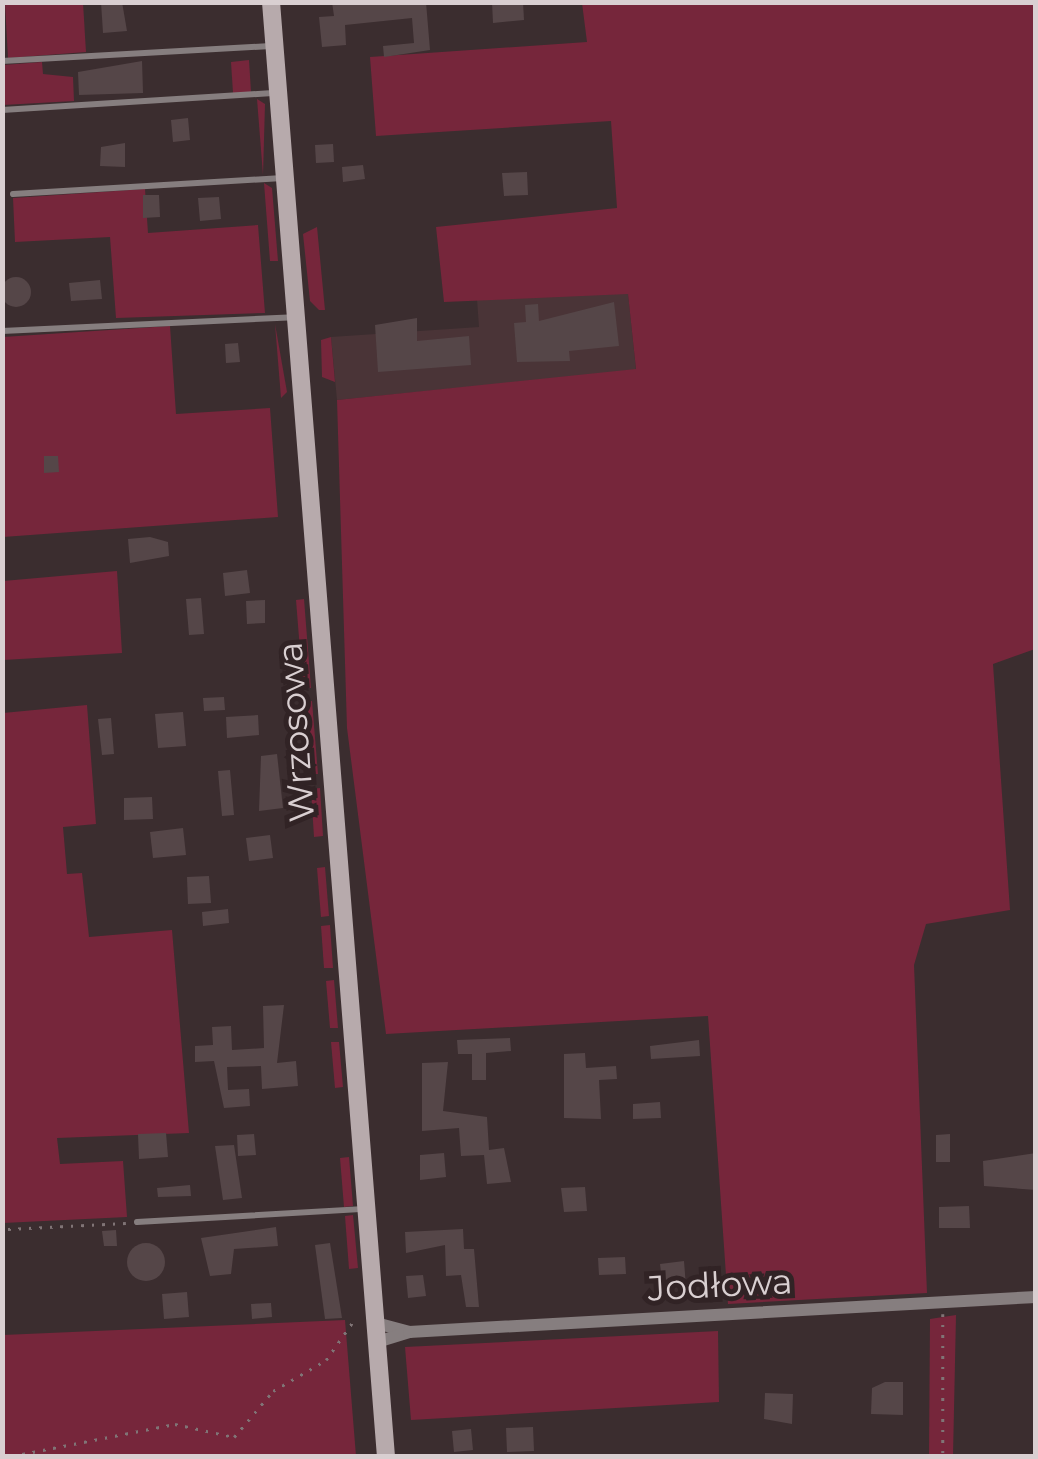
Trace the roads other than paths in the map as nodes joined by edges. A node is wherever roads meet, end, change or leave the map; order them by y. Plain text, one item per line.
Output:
1 (270, 2) edge
2 (274, 46) junction
3 (2, 61) edge
4 (278, 92) junction
5 (2, 110) edge
6 (284, 178) junction
7 (13, 194) dead end
8 (296, 317) junction
9 (2, 331) edge
10 (366, 1209) junction
11 (138, 1222) road end
12 (1036, 1298) edge
13 (376, 1332) junction
14 (386, 1456) edge

1 - 2 main road, Wrzosowa
2 - 3 lane
2 - 4 main road, Wrzosowa
4 - 5 lane
4 - 6 main road, Wrzosowa
6 - 7 lane
6 - 8 main road, Wrzosowa
8 - 9 lane
8 - 10 main road, Wrzosowa
10 - 11 lane
10 - 13 main road, Wrzosowa
12 - 13 street, Jodłowa
13 - 14 main road, Wrzosowa

